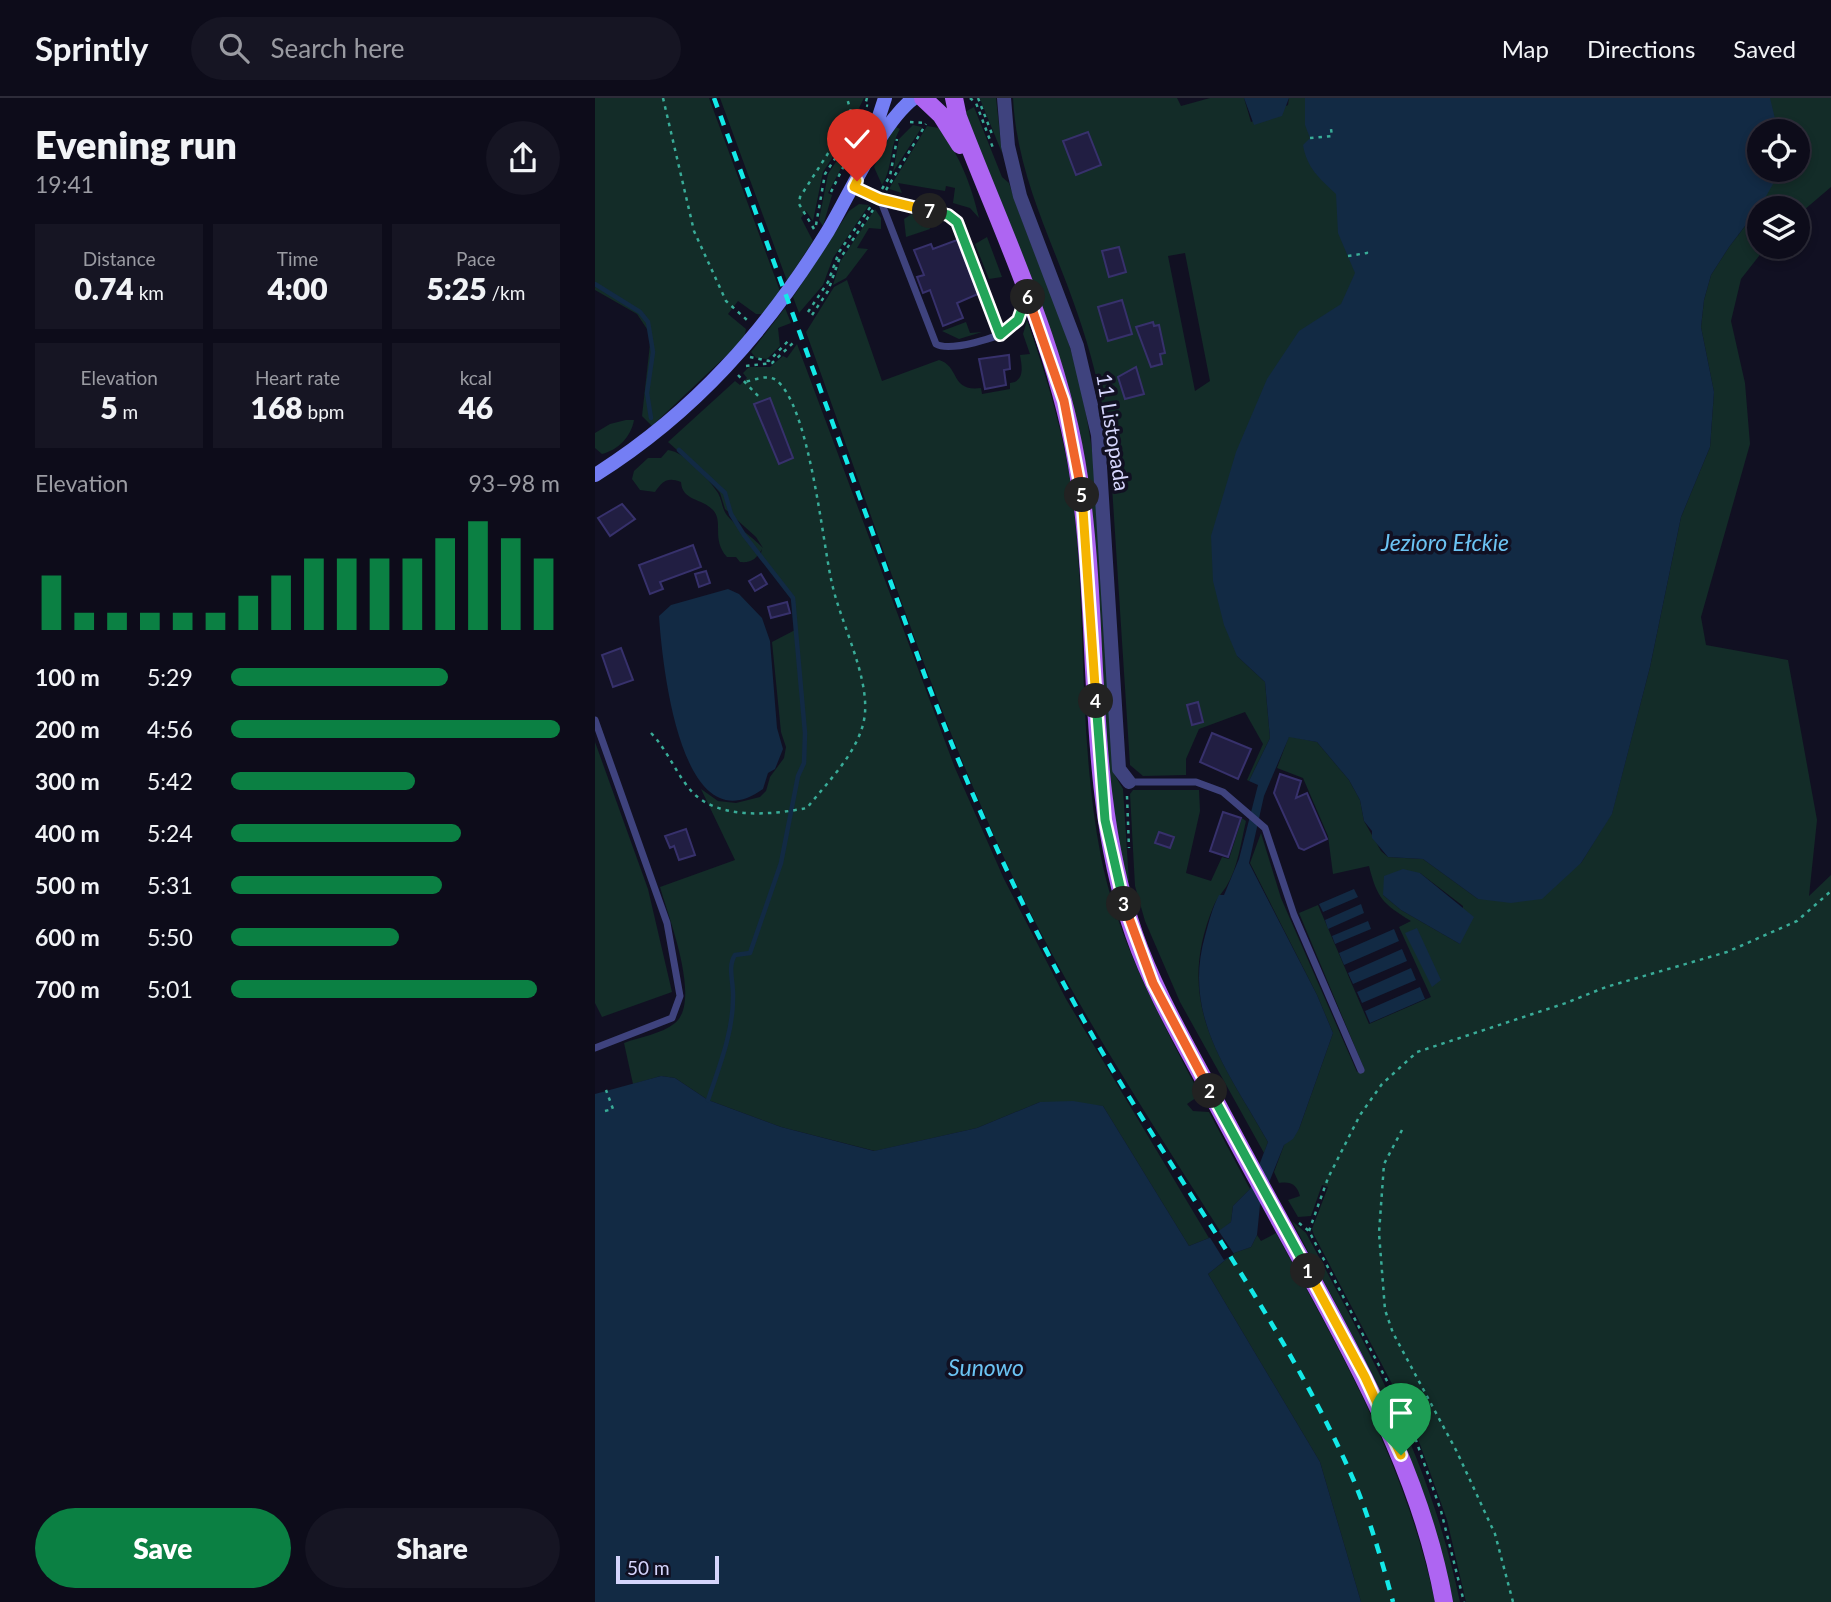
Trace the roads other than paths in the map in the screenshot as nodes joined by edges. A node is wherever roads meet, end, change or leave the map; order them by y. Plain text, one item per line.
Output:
1 (914, 98) edge
2 (923, 98) edge
3 (954, 98) edge
4 (1004, 98) edge
5 (879, 100) edge
6 (981, 178) junction
7 (856, 184) junction
8 (878, 199) junction
9 (1027, 294) junction
10 (1000, 335) junction
11 (595, 475) edge
12 (595, 720) edge
13 (1129, 782) joint
14 (595, 1048) edge
15 (1361, 1070) dead end
16 (1444, 1602) edge

1 - 7 main road
2 - 6 main road
3 - 6 main road
4 - 13 street, 11 Listopada
5 - 7 main road
6 - 9 main road
7 - 8 lane
7 - 11 main road
8 - 10 lane
8 - 10 lane
9 - 10 lane
9 - 16 main road
12 - 14 lane
13 - 15 lane

